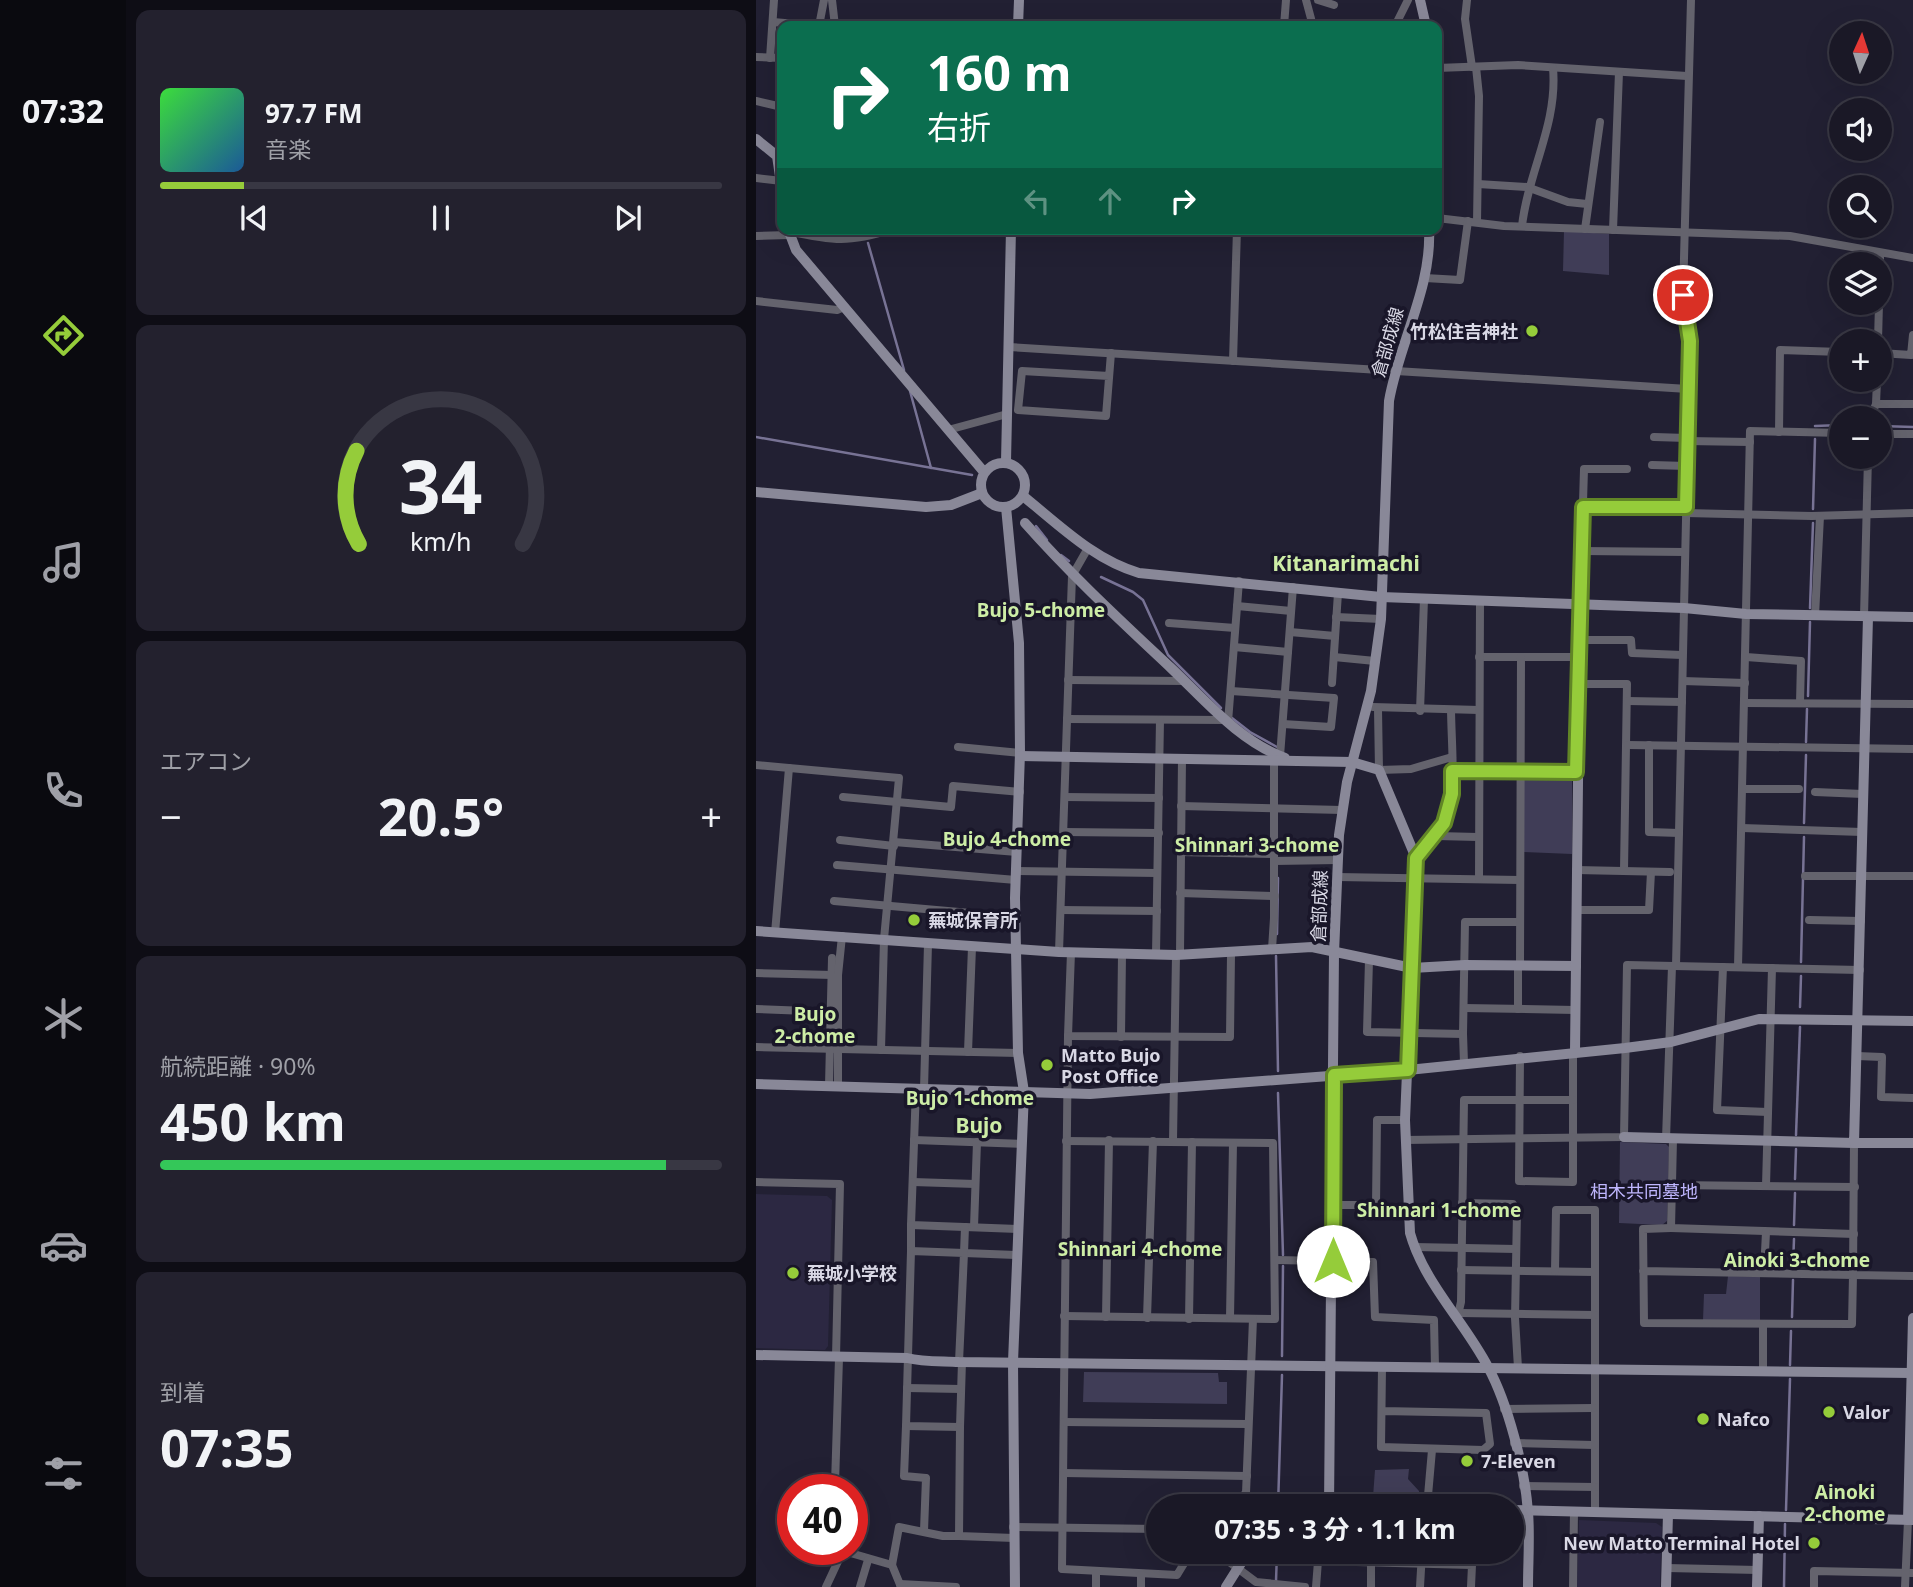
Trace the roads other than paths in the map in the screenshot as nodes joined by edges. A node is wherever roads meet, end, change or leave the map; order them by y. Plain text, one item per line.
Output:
1 (774, 0) edge
2 (824, 0) edge
3 (832, 0) edge
4 (1019, 0) edge
5 (1286, 0) edge
6 (1306, 0) edge
7 (1318, 0) edge
8 (1408, 0) edge
9 (1420, 0) edge
10 (1467, 0) edge
11 (1691, 0) edge
12 (1334, 5) dead end
13 (820, 21) edge
14 (834, 21) edge
15 (1018, 21) edge
16 (1284, 21) edge
17 (1312, 21) edge
18 (1398, 21) edge
19 (1425, 21) edge
20 (774, 22) joint
21 (756, 57) edge
22 (770, 58) junction
23 (777, 58) edge
24 (1474, 67) junction
25 (1442, 68) edge
26 (1553, 68) junction
27 (1619, 72) junction
28 (1687, 76) junction
29 (756, 101) edge
30 (777, 106) edge
31 (1600, 122) dead end
32 (756, 139) edge
33 (777, 152) edge
34 (756, 178) edge
35 (777, 180) edge
36 (1478, 184) junction
37 (1527, 187) junction
38 (1587, 204) junction
39 (1442, 218) edge
40 (1472, 221) junction
41 (1522, 226) junction
42 (1585, 229) junction
43 (1613, 230) junction
44 (777, 233) edge
45 (1683, 233) junction
46 (789, 235) edge
47 (802, 235) edge
48 (821, 235) edge
49 (864, 235) edge
50 (877, 235) edge
51 (1011, 235) edge
52 (1237, 235) edge
53 (1429, 235) edge
54 (756, 236) edge
55 (821, 239) junction
56 (865, 239) junction
57 (1875, 252) edge
58 (1892, 255) edge
59 (1913, 258) edge
60 (1425, 278) junction
61 (756, 301) edge
62 (844, 307) junction
63 (1913, 335) edge
64 (1009, 347) junction
65 (1829, 352) edge
66 (1111, 353) junction
67 (1892, 354) edge
68 (1233, 361) junction
69 (1394, 371) junction
70 (1109, 376) junction
71 (1688, 389) junction
72 (1876, 392) edge
73 (1876, 404) joint
74 (1913, 404) edge
75 (1007, 414) junction
76 (948, 430) junction
77 (1779, 432) junction
78 (1829, 433) edge
79 (1892, 434) edge
80 (1913, 435) edge
81 (1654, 437) dead end
82 (1687, 440) junction
83 (1750, 442) junction
84 (1006, 462) junction
85 (1652, 465) dead end
86 (1687, 466) junction
87 (1627, 469) dead end
88 (1868, 469) edge
89 (985, 472) junction
90 (756, 492) edge
91 (982, 493) junction
92 (1023, 496) junction
93 (1006, 507) junction
94 (1583, 507) junction
95 (1686, 510) junction
96 (1867, 512) junction
97 (1913, 513) edge
98 (1748, 515) junction
99 (1819, 516) junction
100 (1025, 523) dead end
101 (1088, 548) junction
102 (1581, 551) junction
103 (1685, 552) junction
104 (1072, 576) junction
105 (1239, 581) junction
106 (1293, 587) junction
107 (1338, 593) junction
108 (1381, 597) junction
109 (1424, 599) junction
110 (1480, 600) junction
111 (1580, 604) junction
112 (1237, 606) junction
113 (1684, 608) junction
114 (1291, 611) junction
115 (1746, 614) junction
116 (1815, 616) junction
117 (1336, 617) junction
118 (1866, 617) junction
119 (1913, 617) edge
120 (1381, 619) junction
121 (1169, 623) dead end
122 (1236, 628) junction
123 (1290, 632) junction
124 (1335, 636) junction
125 (1578, 640) junction
126 (1234, 647) junction
127 (1288, 652) junction
128 (1682, 655) junction
129 (1334, 657) junction
130 (1479, 657) junction
131 (1521, 657) junction
132 (1577, 657) junction
133 (1746, 657) junction
134 (1375, 661) junction
135 (1068, 680) junction
136 (1184, 681) junction
137 (1683, 681) junction
138 (1332, 683) dead end
139 (1745, 683) junction
140 (1578, 684) junction
141 (1231, 691) junction
142 (1285, 695) junction
143 (1628, 701) junction
144 (1682, 702) junction
145 (1745, 703) junction
146 (1800, 703) junction
147 (1866, 703) junction
148 (1913, 704) edge
149 (1373, 707) junction
150 (1451, 710) junction
151 (1479, 710) junction
152 (1420, 711) junction
153 (1067, 719) junction
154 (1160, 720) junction
155 (1227, 721) junction
156 (1283, 724) junction
157 (1628, 745) junction
158 (1649, 745) junction
159 (1681, 745) junction
160 (958, 747) dead end
161 (1745, 747) junction
162 (1865, 750) junction
163 (1913, 750) edge
164 (1020, 754) junction
165 (1065, 757) junction
166 (1159, 757) junction
167 (1452, 757) junction
168 (1182, 758) junction
169 (1277, 758) junction
170 (1352, 762) junction
171 (756, 765) edge
172 (789, 768) junction
173 (1379, 770) junction
174 (1452, 771) junction
175 (1479, 771) junction
176 (1520, 772) junction
177 (1576, 772) junction
178 (1743, 789) junction
179 (1799, 789) dead end
180 (1020, 792) junction
181 (1815, 792) dead end
182 (1863, 794) junction
183 (843, 797) dead end
184 (1065, 797) junction
185 (1159, 798) junction
186 (897, 802) junction
187 (1181, 806) junction
188 (1273, 809) junction
189 (1342, 810) junction
190 (1742, 828) junction
191 (1065, 832) junction
192 (1862, 832) junction
193 (1159, 833) junction
194 (1679, 833) junction
195 (1437, 836) junction
196 (1478, 837) junction
197 (840, 840) dead end
198 (894, 844) junction
199 (1017, 852) junction
200 (1180, 852) junction
201 (1274, 858) junction
202 (1416, 858) junction
203 (1338, 860) junction
204 (837, 865) dead end
205 (891, 869) junction
206 (1576, 870) junction
207 (1624, 870) junction
208 (1063, 872) junction
209 (1651, 872) junction
210 (1670, 872) dead end
211 (1157, 873) junction
212 (1016, 876) junction
213 (1805, 876) dead end
214 (1913, 876) edge
215 (1337, 877) junction
216 (1862, 877) junction
217 (1417, 879) junction
218 (1479, 879) junction
219 (1520, 880) junction
220 (1180, 893) junction
221 (1275, 896) junction
222 (834, 901) dead end
223 (887, 906) junction
224 (1061, 910) junction
225 (1576, 910) junction
226 (1157, 911) junction
227 (1016, 917) junction
228 (1809, 920) dead end
229 (1861, 921) junction
230 (1520, 922) junction
231 (756, 931) edge
232 (775, 933) junction
233 (842, 936) junction
234 (884, 939) junction
235 (928, 944) junction
236 (972, 947) junction
237 (1016, 949) junction
238 (1272, 949) junction
239 (1059, 952) junction
240 (1071, 953) junction
241 (1334, 953) junction
242 (1122, 954) junction
243 (1156, 954) junction
244 (1231, 954) junction
245 (1178, 955) junction
246 (832, 958) dead end
247 (1369, 960) junction
248 (1465, 965) junction
249 (1519, 966) junction
250 (1576, 966) junction
251 (1674, 966) junction
252 (1723, 967) junction
253 (1412, 968) junction
254 (1738, 968) junction
255 (1772, 968) junction
256 (1860, 970) junction
257 (756, 973) edge
258 (835, 975) junction
259 (1464, 1008) junction
260 (756, 1009) edge
261 (1518, 1009) junction
262 (1575, 1010) junction
263 (834, 1012) junction
264 (1771, 1018) junction
265 (1858, 1020) junction
266 (1913, 1021) edge
267 (1721, 1027) junction
268 (1410, 1034) junction
269 (1463, 1034) junction
270 (1068, 1036) junction
271 (1121, 1037) junction
272 (1175, 1038) junction
273 (1670, 1042) junction
274 (756, 1046) edge
275 (834, 1048) junction
276 (1625, 1048) junction
277 (881, 1050) junction
278 (924, 1050) junction
279 (968, 1052) junction
280 (1018, 1053) junction
281 (1574, 1053) junction
282 (1520, 1056) junction
283 (1857, 1056) junction
284 (1464, 1063) junction
285 (1408, 1070) junction
286 (1334, 1075) junction
287 (756, 1084) edge
288 (833, 1086) junction
289 (920, 1089) junction
290 (1175, 1090) junction
291 (1024, 1092) junction
292 (1066, 1094) junction
293 (1913, 1098) edge
294 (1519, 1100) junction
295 (1573, 1100) junction
296 (1768, 1112) junction
297 (1405, 1120) junction
298 (1624, 1138) junction
299 (1573, 1139) junction
300 (1670, 1139) junction
301 (914, 1140) junction
302 (1109, 1140) junction
303 (1405, 1140) junction
304 (1464, 1140) junction
305 (1518, 1140) junction
306 (1066, 1141) junction
307 (1153, 1141) junction
308 (1173, 1141) junction
309 (1768, 1141) junction
310 (976, 1142) junction
311 (1192, 1142) junction
312 (1233, 1143) junction
313 (1854, 1143) junction
314 (1913, 1143) edge
315 (1022, 1144) junction
316 (756, 1182) edge
317 (913, 1182) junction
318 (975, 1184) junction
319 (1673, 1185) junction
320 (1766, 1186) junction
321 (1855, 1186) junction
322 (1462, 1203) junction
323 (1333, 1205) junction
324 (911, 1225) junction
325 (970, 1227) junction
326 (1671, 1228) junction
327 (1018, 1229) junction
328 (1766, 1232) junction
329 (1854, 1234) junction
330 (1414, 1247) junction
331 (1461, 1247) junction
332 (1516, 1249) junction
333 (911, 1251) junction
334 (964, 1253) junction
335 (1016, 1255) junction
336 (1276, 1260) junction
337 (1333, 1261) junction
338 (1461, 1270) junction
339 (1516, 1271) junction
340 (1555, 1271) junction
341 (1643, 1271) junction
342 (1595, 1272) junction
343 (1764, 1272) junction
344 (1853, 1275) junction
345 (1913, 1276) edge
346 (1515, 1314) junction
347 (1595, 1315) junction
348 (1064, 1316) junction
349 (1458, 1316) junction
350 (1106, 1317) junction
351 (1147, 1318) junction
352 (1230, 1318) junction
353 (1913, 1318) edge
354 (1189, 1319) junction
355 (1253, 1319) junction
356 (1763, 1324) junction
357 (756, 1355) edge
358 (838, 1358) junction
359 (907, 1358) junction
360 (961, 1362) junction
361 (1013, 1362) junction
362 (1064, 1363) junction
363 (1251, 1365) junction
364 (1331, 1366) junction
365 (1382, 1367) junction
366 (1435, 1367) junction
367 (1489, 1367) junction
368 (1518, 1368) junction
369 (1596, 1369) junction
370 (1763, 1370) junction
371 (1912, 1373) edge
372 (907, 1388) junction
373 (961, 1389) junction
374 (1594, 1408) junction
375 (1504, 1409) junction
376 (1382, 1410) junction
377 (1064, 1422) junction
378 (1247, 1424) junction
379 (906, 1426) junction
380 (960, 1427) junction
381 (1514, 1443) junction
382 (1594, 1445) junction
383 (1432, 1450) junction
384 (1064, 1473) junction
385 (835, 1474) edge
386 (1247, 1476) junction
387 (1523, 1486) junction
388 (1595, 1487) junction
389 (1245, 1494) edge
390 (1329, 1494) edge
391 (1428, 1494) edge
392 (1524, 1511) edge
393 (1528, 1511) junction
394 (1574, 1511) junction
395 (1595, 1512) junction
396 (1668, 1514) junction
397 (1759, 1516) junction
398 (1910, 1520) edge
399 (1064, 1528) junction
400 (1146, 1529) edge
401 (924, 1531) junction
402 (1014, 1533) junction
403 (959, 1536) junction
404 (868, 1560) edge
405 (1184, 1564) edge
406 (1232, 1564) edge
407 (1238, 1564) edge
408 (1318, 1564) edge
409 (1371, 1564) edge
410 (1421, 1564) edge
411 (1446, 1564) edge
412 (836, 1565) edge
413 (867, 1565) edge
414 (892, 1565) junction
415 (1236, 1567) junction
416 (1667, 1568) junction
417 (1758, 1570) junction
418 (1910, 1572) edge
419 (1096, 1573) junction
420 (1141, 1575) junction
421 (901, 1586) edge
422 (825, 1587) edge
423 (860, 1587) edge
424 (956, 1587) edge
425 (1015, 1587) edge
426 (1096, 1587) edge
427 (1141, 1587) edge
428 (1226, 1587) edge
429 (1305, 1587) edge
430 (1316, 1587) edge
431 (1371, 1587) edge
432 (1420, 1587) edge
433 (1471, 1587) edge
434 (1528, 1587) edge
435 (1573, 1587) edge
436 (1666, 1587) edge
437 (1757, 1587) edge
438 (1814, 1587) edge
439 (1905, 1587) edge

1 - 20 street
2 - 13 street
3 - 14 street
4 - 15 street
5 - 16 street
6 - 17 street
7 - 12 street
8 - 18 street
9 - 19 street
10 - 24 street
11 - 28 street
20 - 22 street
21 - 22 street
22 - 23 street
24 - 25 street
24 - 26 street
24 - 36 street
26 - 27 street
26 - 37 street
27 - 28 street
27 - 43 street
28 - 45 street
29 - 30 street
31 - 38 street
32 - 33 street
34 - 35 street
36 - 37 street
36 - 40 street
37 - 38 street
37 - 41 street
38 - 42 street
39 - 40 street
40 - 41 street
40 - 60 street
41 - 42 street
42 - 43 street
43 - 45 street
44 - 54 street
45 - 57 street
45 - 71 street
46 - 62 street
47 - 55 street
48 - 55 street
49 - 56 street
50 - 56 street
51 - 64 street
52 - 68 street
53 - 60 street, 倉部成線
55 - 56 street
58 - 59 street
60 - 69 street, 倉部成線
61 - 62 street
62 - 76 street
63 - 67 street
64 - 66 street
64 - 75 street
65 - 77 street
66 - 68 street
66 - 70 street
68 - 69 street
69 - 71 street
69 - 108 street, 倉部成線
70 - 70 street
71 - 82 street
72 - 73 street
73 - 74 street
75 - 76 street
75 - 84 street
76 - 89 street
77 - 78 street
77 - 83 street
79 - 80 street
81 - 82 street
82 - 83 street
82 - 86 street
83 - 98 street
84 - 89 street
84 - 92 street
85 - 86 street
86 - 95 street
87 - 94 street
88 - 96 street
89 - 91 street
90 - 91 street
91 - 93 street
92 - 93 street
92 - 101 street
93 - 164 street
94 - 95 street
94 - 102 street
95 - 98 street
95 - 103 street
96 - 97 street
96 - 99 street
96 - 118 street
98 - 99 street
98 - 115 street
99 - 116 street
100 - 104 street
101 - 104 street
101 - 105 street
102 - 103 street
102 - 111 street
103 - 113 street
104 - 135 street
104 - 136 street
105 - 106 street
105 - 112 street
106 - 107 street
106 - 114 street
107 - 108 street
107 - 117 street
108 - 109 street
108 - 120 street, 倉部成線
109 - 110 street
109 - 152 street
110 - 111 street
110 - 130 street
111 - 113 street
111 - 125 street
112 - 114 street
112 - 122 street
113 - 115 street
113 - 128 street
114 - 123 street
115 - 116 street
115 - 133 street
116 - 118 street
117 - 120 street
117 - 124 street
118 - 119 street
118 - 147 street
120 - 134 street, 倉部成線
121 - 122 street
122 - 126 street
123 - 124 street
123 - 127 street
124 - 129 street
125 - 128 street
125 - 132 street
126 - 127 street
126 - 141 street
127 - 142 street
128 - 137 street
129 - 134 street
129 - 138 street
130 - 131 street
130 - 151 street
131 - 132 street
131 - 176 street
132 - 140 street
133 - 139 street
133 - 146 street
134 - 149 street, 倉部成線
135 - 136 street
135 - 153 street
136 - 155 street
137 - 139 street
137 - 144 street
139 - 145 street
140 - 143 street
140 - 177 street
141 - 142 street
141 - 155 street
142 - 156 street
142 - 156 street
143 - 144 street
143 - 157 street
144 - 159 street
145 - 146 street
145 - 161 street
146 - 147 street
147 - 148 street
147 - 162 street
149 - 152 street
149 - 170 street, 倉部成線
149 - 173 street
150 - 151 street
150 - 152 street
150 - 167 street
151 - 175 street
153 - 154 street
153 - 165 street
154 - 155 street
154 - 166 street
155 - 169 street
156 - 169 street
157 - 158 street
157 - 207 street
158 - 159 street
158 - 194 street
159 - 161 street
159 - 194 street
160 - 164 street
161 - 162 street
161 - 178 street
162 - 163 street
162 - 182 street
164 - 165 street
164 - 180 street
165 - 166 street
165 - 184 street
166 - 168 street
166 - 185 street
167 - 173 street
167 - 174 street
168 - 169 street
168 - 187 street
169 - 170 street
169 - 188 street
170 - 173 street
170 - 189 street, 倉部成線
171 - 172 street
172 - 186 street
172 - 232 street
173 - 202 street
174 - 175 street
174 - 195 street
175 - 176 street
175 - 196 street
176 - 177 street
176 - 219 street
177 - 206 street
178 - 179 street
178 - 190 street
180 - 186 street
180 - 199 street
181 - 182 street
182 - 192 street
183 - 186 street
184 - 185 street
184 - 191 street
185 - 193 street
186 - 198 street
187 - 188 street
187 - 200 street
188 - 189 street
188 - 201 street
189 - 203 street, 倉部成線
190 - 192 street
190 - 254 street
191 - 193 street
191 - 208 street
192 - 216 street
193 - 211 street
194 - 251 street
195 - 196 street
195 - 202 street
196 - 218 street
197 - 198 street
198 - 199 street
198 - 205 street
199 - 212 street
200 - 201 street
200 - 220 street
201 - 203 street
201 - 221 street
202 - 217 street
203 - 215 street, 倉部成線
204 - 205 street
205 - 212 street
205 - 223 street
206 - 207 street
206 - 225 street
207 - 209 street
208 - 211 street
208 - 212 street
208 - 224 street
209 - 210 street
209 - 225 street
211 - 226 street
212 - 227 street
213 - 216 street
214 - 216 street
215 - 217 street
215 - 241 street, 倉部成線
216 - 229 street
217 - 218 street
217 - 253 street
218 - 219 street
219 - 230 street
220 - 221 street
220 - 245 street
221 - 238 street
222 - 223 street
223 - 227 street
223 - 234 street
224 - 226 street
224 - 239 street
225 - 250 street
226 - 243 street
227 - 237 street
228 - 229 street
229 - 256 street
230 - 248 street
230 - 249 street
231 - 232 street
232 - 233 street
233 - 234 street
233 - 258 street
234 - 235 street
234 - 277 street
235 - 236 street
235 - 278 street
236 - 237 street
236 - 279 street
237 - 239 street
237 - 280 street
238 - 241 street
238 - 244 street
239 - 240 street
240 - 242 street
240 - 270 street
241 - 247 street, 倉部成線
241 - 286 street
242 - 243 street
242 - 271 street
243 - 245 street
244 - 245 street
244 - 272 street
245 - 272 street
246 - 258 street
247 - 253 street, 倉部成線
247 - 268 street
248 - 249 street, 倉部成線
248 - 253 street, 倉部成線
248 - 259 street
249 - 250 street, 倉部成線
249 - 261 street
250 - 262 street
251 - 252 street
251 - 273 street
251 - 276 street
252 - 254 street
252 - 267 street
253 - 268 street
254 - 255 street
255 - 256 street
255 - 264 street
256 - 265 street
257 - 258 street
258 - 263 street
259 - 261 street
259 - 269 street
260 - 263 street
261 - 262 street
262 - 281 street
263 - 275 street
264 - 265 street
264 - 267 street
264 - 296 street
265 - 266 street
265 - 283 street
267 - 273 street
267 - 296 street
268 - 269 street
268 - 285 street
269 - 284 street
270 - 271 street
270 - 292 street
271 - 272 street
272 - 290 street
273 - 276 street
273 - 300 street
274 - 275 street
275 - 277 street
275 - 288 street
276 - 281 street
276 - 298 street
277 - 278 street
278 - 279 street
278 - 289 street
279 - 280 street
280 - 291 street
281 - 282 street
281 - 295 street
282 - 284 street
282 - 294 street
283 - 293 street
283 - 313 street
284 - 285 street
285 - 286 street
285 - 297 street
286 - 290 street
286 - 323 street
287 - 288 street
288 - 289 street
289 - 291 street
289 - 301 street
290 - 292 street
290 - 308 street
291 - 292 street
291 - 315 street
292 - 306 street
294 - 295 street
294 - 304 street
294 - 305 street
295 - 299 street
296 - 309 street
297 - 303 street
297 - 323 street
298 - 299 street
298 - 300 street
299 - 305 street
299 - 305 street
300 - 309 street
300 - 319 street
301 - 310 street
301 - 317 street
302 - 306 street
302 - 307 street
302 - 350 street
303 - 304 street
303 - 330 street
304 - 305 street
304 - 322 street
306 - 348 street
307 - 308 street
307 - 351 street
308 - 311 street
309 - 313 street
309 - 320 street
310 - 315 street
310 - 318 street
311 - 312 street
311 - 354 street
312 - 336 street
312 - 352 street
313 - 314 street
313 - 321 street
315 - 327 street
316 - 358 street
317 - 318 street
317 - 324 street
318 - 325 street
319 - 320 street
319 - 326 street
320 - 321 street
321 - 329 street
322 - 331 street
322 - 332 street
323 - 337 street
324 - 325 street
324 - 333 street
325 - 327 street
325 - 334 street
326 - 328 street
326 - 341 street
327 - 335 street
328 - 329 street
328 - 343 street
329 - 344 street
330 - 331 street
330 - 349 street
331 - 332 street
331 - 338 street
332 - 339 street
333 - 334 street
333 - 359 street
334 - 335 street
334 - 360 street
335 - 361 street
336 - 337 street
336 - 355 street
337 - 364 street
337 - 366 street
338 - 339 street
338 - 349 street
339 - 340 street
339 - 346 street
340 - 342 street
340 - 342 street
341 - 343 street
341 - 356 street
342 - 347 street
343 - 344 street
344 - 345 street
344 - 356 street
346 - 347 street
346 - 349 street
346 - 368 street
347 - 369 street
348 - 350 street
348 - 362 street
349 - 367 street
350 - 351 street
351 - 354 street
352 - 354 street
352 - 355 street
353 - 371 street
355 - 363 street
356 - 370 street
357 - 358 street
358 - 359 street
358 - 385 street
359 - 360 street
359 - 372 street
360 - 361 street
360 - 373 street
361 - 362 street
361 - 402 street
362 - 363 street
362 - 377 street
363 - 364 street
363 - 378 street
364 - 365 street
364 - 390 street
365 - 366 street
365 - 376 street
366 - 367 street
367 - 368 street
367 - 375 street
368 - 369 street
369 - 370 street
369 - 374 street
370 - 371 street
371 - 398 street
372 - 373 street
372 - 379 street
373 - 380 street
374 - 375 street
374 - 382 street
375 - 381 street
376 - 383 street
376 - 383 street
377 - 378 street
377 - 384 street
378 - 386 street
379 - 380 street
379 - 401 street
380 - 403 street
381 - 382 street
381 - 387 street
382 - 388 street
383 - 391 street
384 - 386 street
384 - 399 street
386 - 389 street
387 - 388 street
387 - 393 street
388 - 395 street
392 - 393 street
393 - 394 street
393 - 434 street
394 - 395 street
394 - 435 street
395 - 396 street
396 - 397 street
396 - 416 street
397 - 398 street
397 - 417 street
398 - 418 street
399 - 400 street
399 - 402 street
399 - 419 street
401 - 403 street
401 - 414 street
402 - 403 street
402 - 425 street
404 - 414 street
405 - 420 street
406 - 415 street
407 - 415 street
408 - 430 street
409 - 431 street
410 - 432 street
411 - 433 street
412 - 422 street
413 - 423 street
414 - 421 street
415 - 428 street
415 - 429 street
416 - 417 street
416 - 436 street
417 - 437 street
418 - 438 street
418 - 439 street
419 - 420 street
419 - 426 street
420 - 427 street
421 - 424 street

